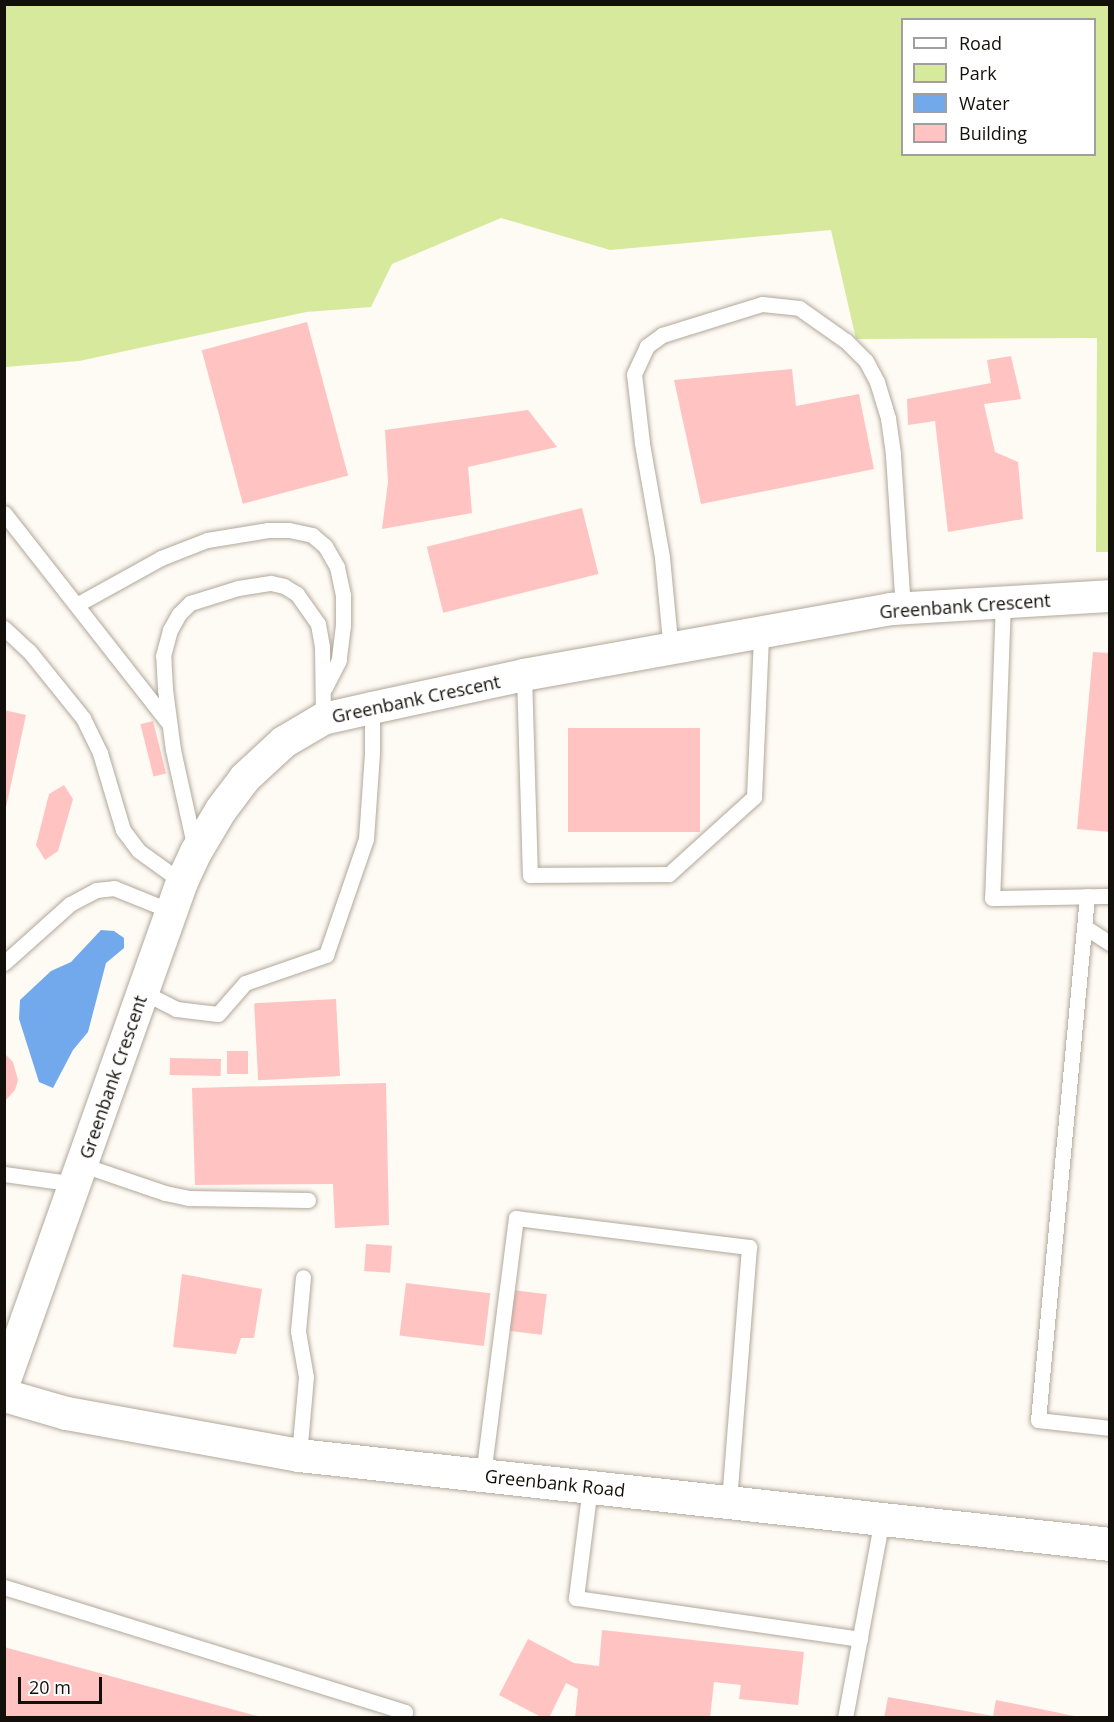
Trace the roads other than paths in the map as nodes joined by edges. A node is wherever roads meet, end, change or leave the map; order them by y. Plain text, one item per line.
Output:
1 (4, 513) edge
2 (1110, 596) edge
3 (1003, 602) junction
4 (78, 604) junction
5 (903, 608) junction
6 (4, 628) edge
7 (761, 634) junction
8 (671, 651) junction
9 (524, 675) junction
10 (323, 706) junction
11 (372, 708) junction
12 (170, 724) junction
13 (196, 852) junction
14 (182, 882) junction
15 (1087, 896) junction
16 (1110, 896) edge
17 (171, 911) junction
18 (1084, 927) junction
19 (1110, 943) edge
20 (4, 963) edge
21 (143, 992) junction
22 (4, 1174) edge
23 (79, 1174) junction
24 (308, 1200) dead end
25 (303, 1277) dead end
26 (4, 1383) edge
27 (4, 1395) edge
28 (1110, 1428) edge
29 (298, 1455) junction
30 (483, 1475) junction
31 (590, 1487) junction
32 (729, 1502) junction
33 (882, 1519) junction
34 (1110, 1544) edge
35 (4, 1587) edge
36 (860, 1639) junction
37 (403, 1718) edge
38 (845, 1718) edge

1 - 4 lane
2 - 3 street, Greenbank Crescent
3 - 5 street, Greenbank Crescent
3 - 15 lane
4 - 10 lane
4 - 12 lane
5 - 7 street, Greenbank Crescent
5 - 8 lane
6 - 14 lane
7 - 8 street, Greenbank Crescent
7 - 9 lane
8 - 9 street, Greenbank Crescent
9 - 11 street, Greenbank Crescent
10 - 11 street, Greenbank Crescent
10 - 12 lane
10 - 13 street, Greenbank Crescent
11 - 21 lane
12 - 13 lane
13 - 14 street, Greenbank Crescent
14 - 17 street, Greenbank Crescent
15 - 16 lane
15 - 18 lane
17 - 20 lane
17 - 21 street, Greenbank Crescent
18 - 19 lane
18 - 28 lane
21 - 23 street, Greenbank Crescent
22 - 23 lane
23 - 24 lane
23 - 26 street, Greenbank Crescent
25 - 29 lane
27 - 29 street, Greenbank Road
29 - 30 street, Greenbank Road
30 - 31 street, Greenbank Road
30 - 32 lane
31 - 32 street, Greenbank Road
31 - 36 lane
32 - 33 street, Greenbank Road
33 - 34 street, Greenbank Road
33 - 36 lane
35 - 37 lane
36 - 38 lane

